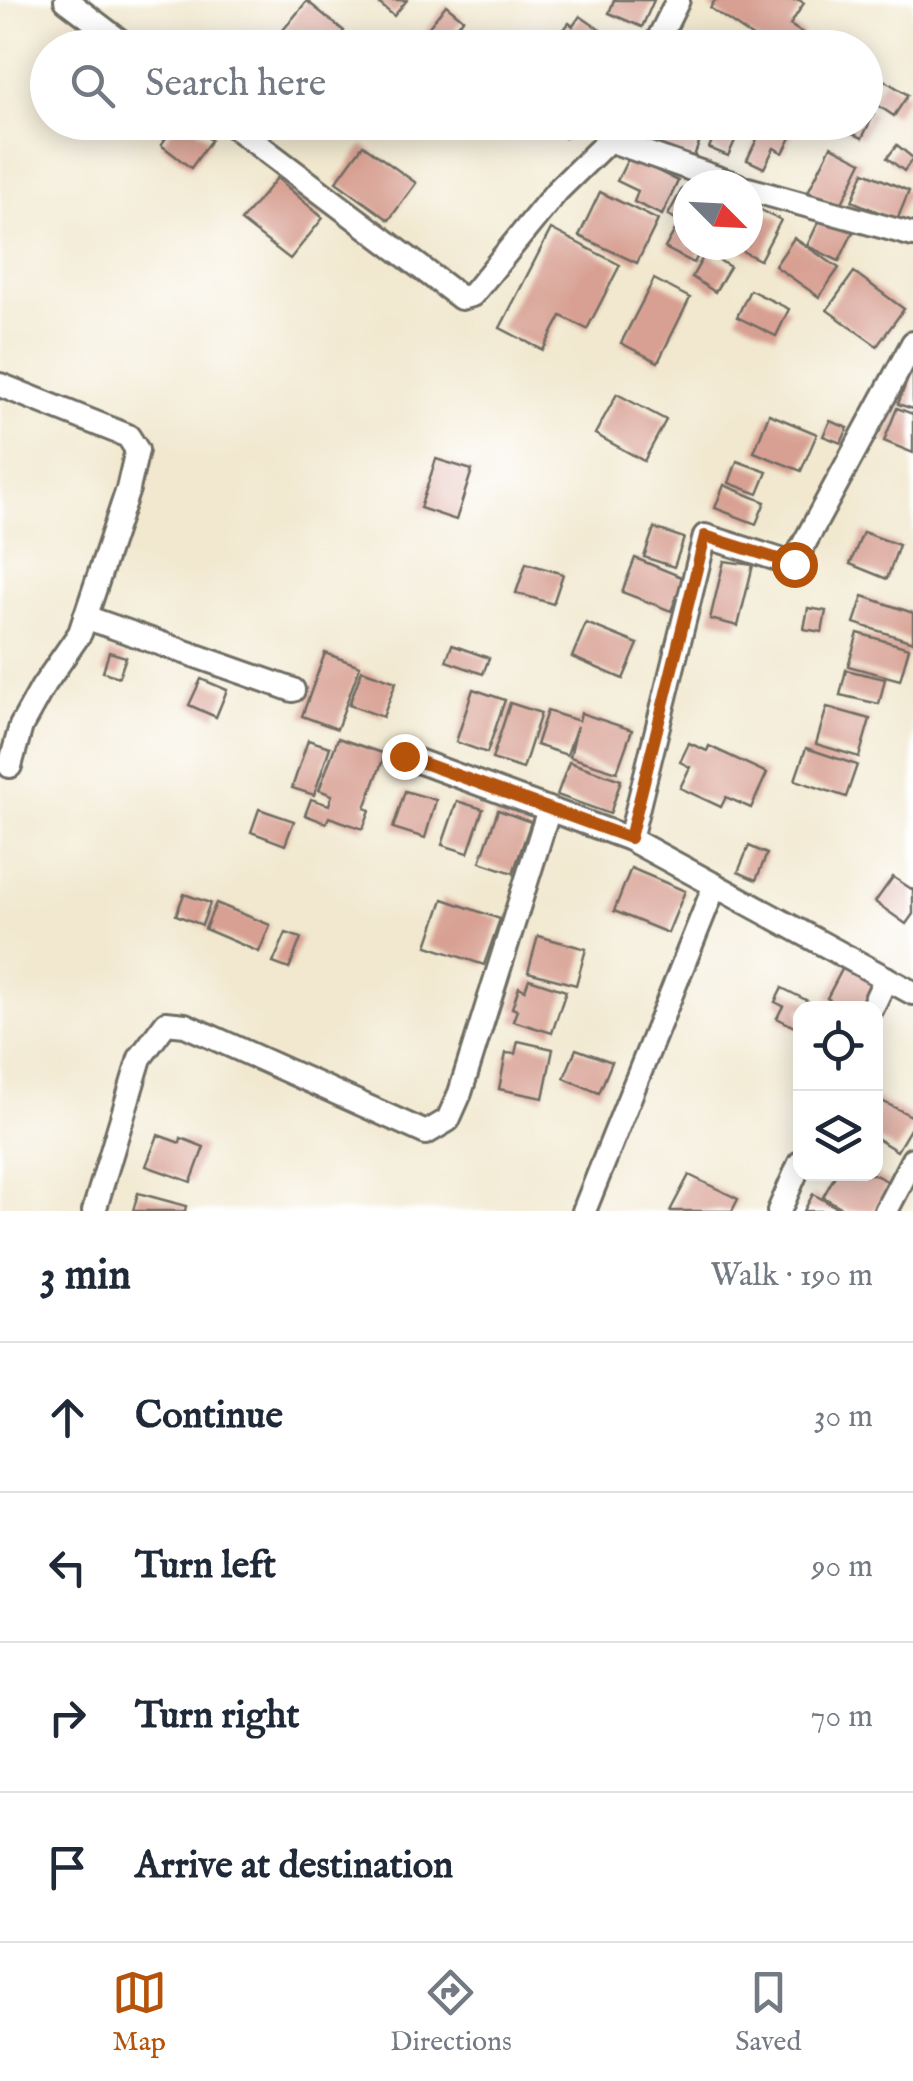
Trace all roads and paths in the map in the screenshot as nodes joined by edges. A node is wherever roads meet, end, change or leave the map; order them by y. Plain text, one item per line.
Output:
1 (66, 0) edge
2 (678, 0) edge
3 (105, 30) edge
4 (663, 30) edge
5 (252, 140) edge
6 (605, 140) edge
7 (634, 140) edge
8 (703, 170) edge
9 (763, 193) edge
10 (913, 236) edge
11 (913, 342) edge
12 (0, 385) edge
13 (86, 617) junction
14 (292, 690) dead end
15 (404, 756) dead end
16 (10, 766) dead end
17 (549, 809) junction
18 (630, 838) junction
19 (715, 885) junction
20 (886, 978) junction
21 (913, 992) edge
22 (875, 1001) edge
23 (913, 1159) edge
24 (793, 1178) edge
25 (94, 1211) edge
26 (584, 1211) edge
27 (778, 1211) edge
28 (886, 1211) edge

1 - 3 street
2 - 4 street
5 - 6 street
7 - 8 street
9 - 10 street
11 - 18 street
12 - 13 street
13 - 14 street
13 - 16 street
15 - 17 street
17 - 18 street
17 - 25 street
18 - 19 street
19 - 20 street
19 - 26 street
20 - 21 street
20 - 22 street
23 - 28 street
24 - 27 street

